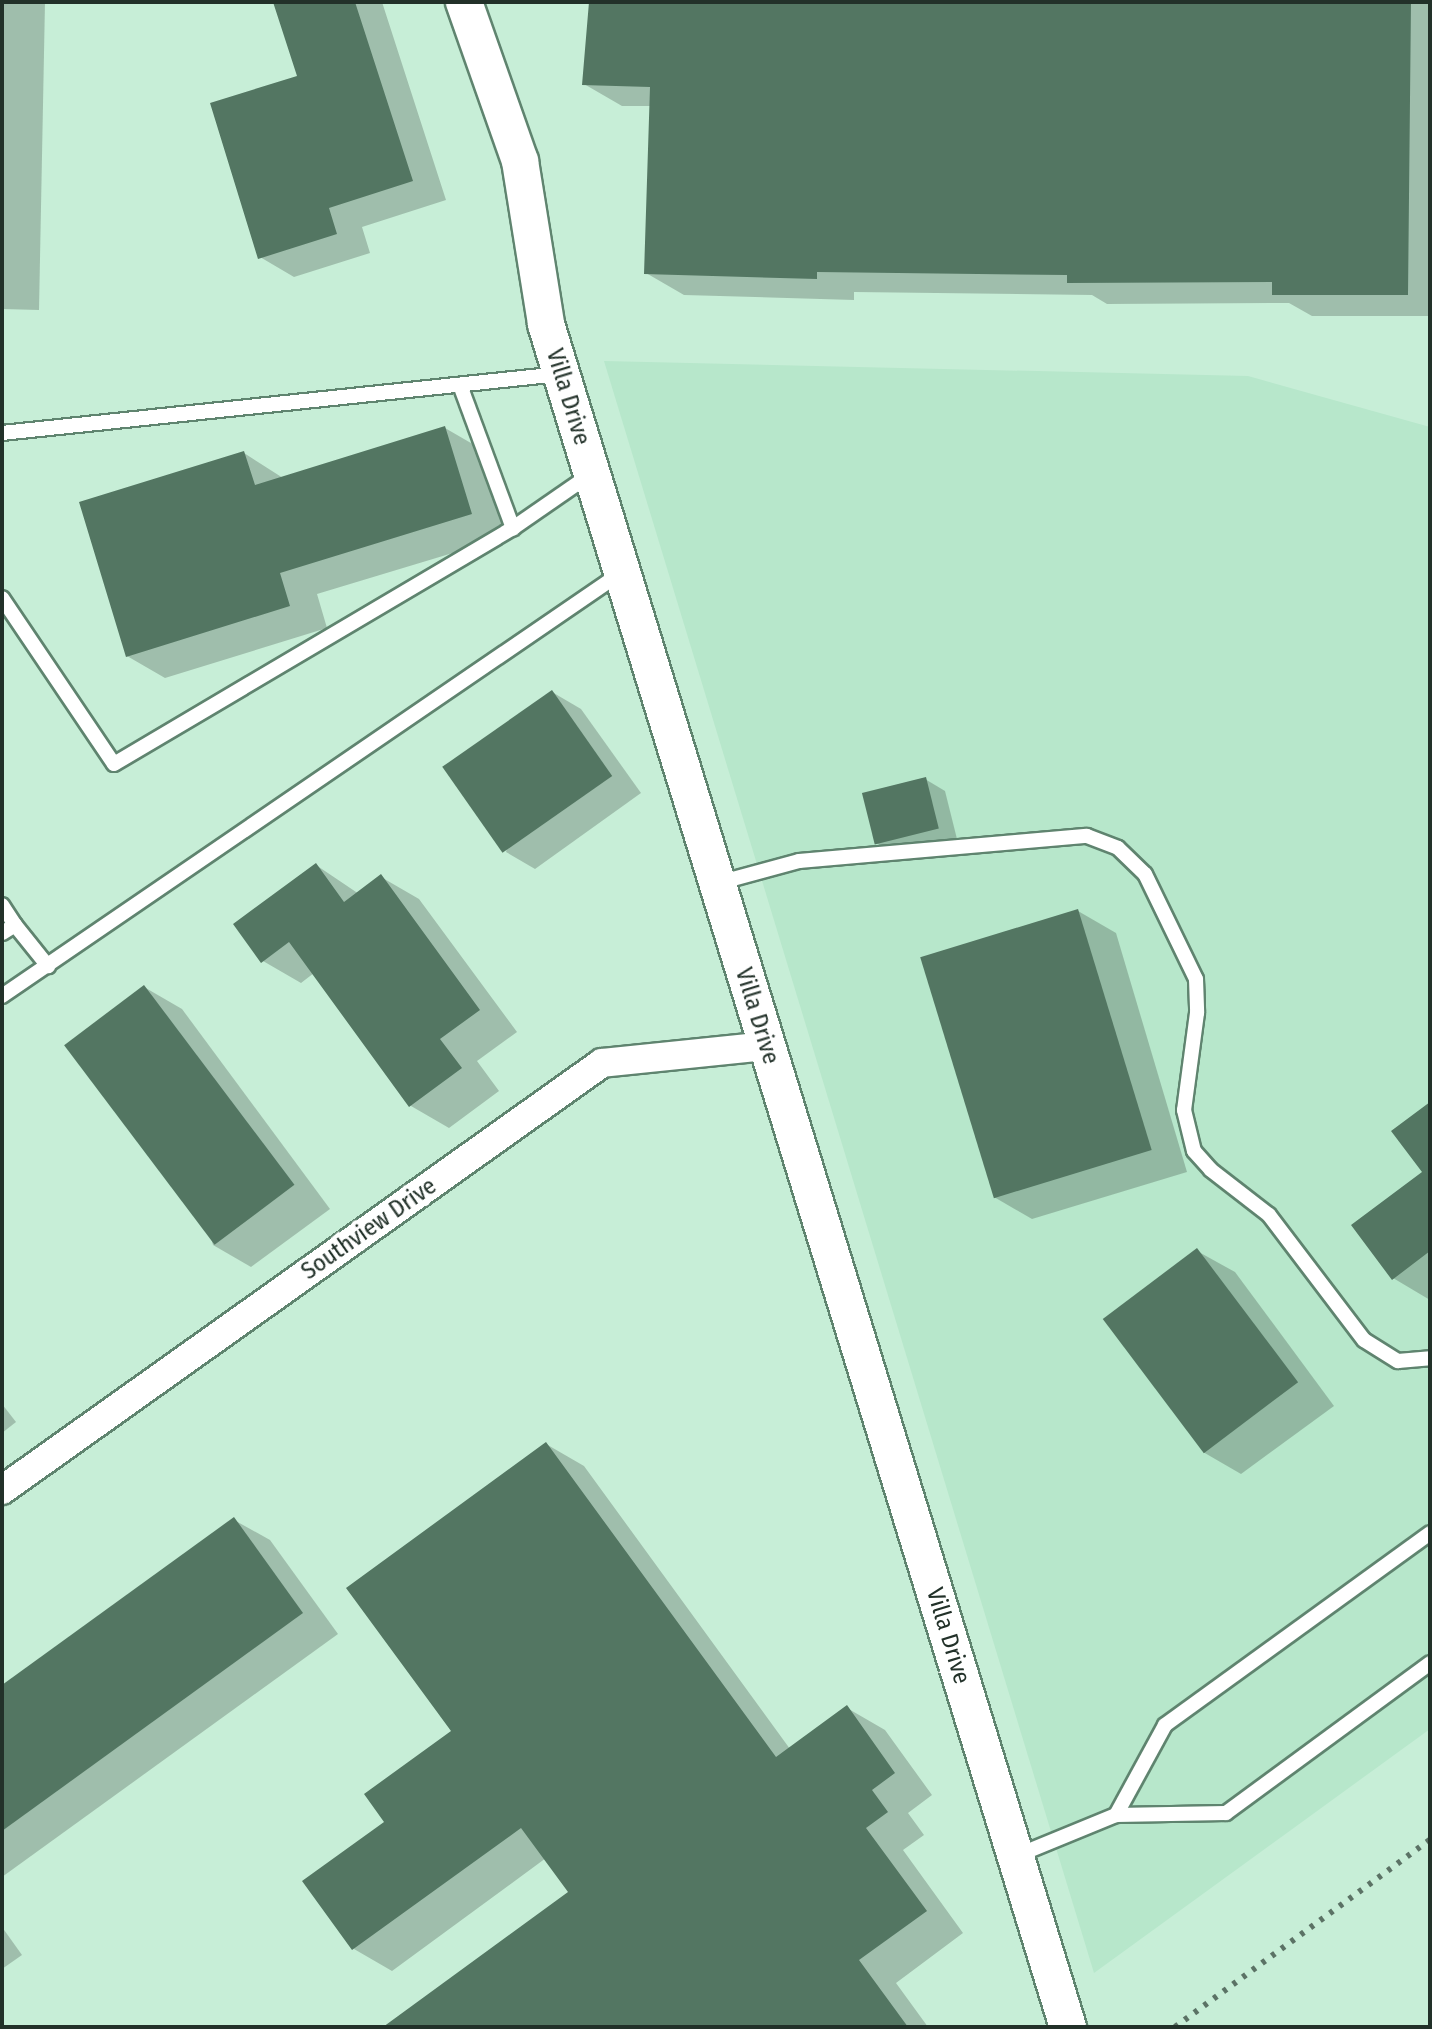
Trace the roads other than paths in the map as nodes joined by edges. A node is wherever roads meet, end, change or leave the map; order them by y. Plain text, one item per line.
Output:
1 (464, 2) edge
2 (561, 374) junction
3 (460, 385) junction
4 (2, 433) edge
5 (591, 474) junction
6 (513, 528) junction
7 (622, 573) junction
8 (2, 598) edge
9 (717, 883) junction
10 (2, 905) edge
11 (8, 929) edge
12 (48, 966) junction
13 (2, 996) edge
14 (766, 1046) junction
15 (1430, 1358) edge
16 (2, 1490) edge
17 (1430, 1533) edge
18 (1430, 1663) edge
19 (1116, 1815) junction
20 (1016, 1856) junction
21 (1068, 2027) edge

1 - 2 street, Villa Drive
2 - 3 lane
2 - 5 street, Villa Drive
3 - 4 lane
3 - 6 lane
5 - 6 lane
5 - 7 street, Villa Drive
6 - 8 lane
7 - 9 street, Villa Drive
7 - 12 lane
9 - 14 street, Villa Drive
9 - 15 lane
10 - 11 lane
11 - 12 lane
12 - 13 lane
14 - 16 street, Southview Drive
14 - 20 street, Villa Drive
17 - 19 lane
18 - 19 lane
19 - 20 lane
20 - 21 street, Villa Drive

